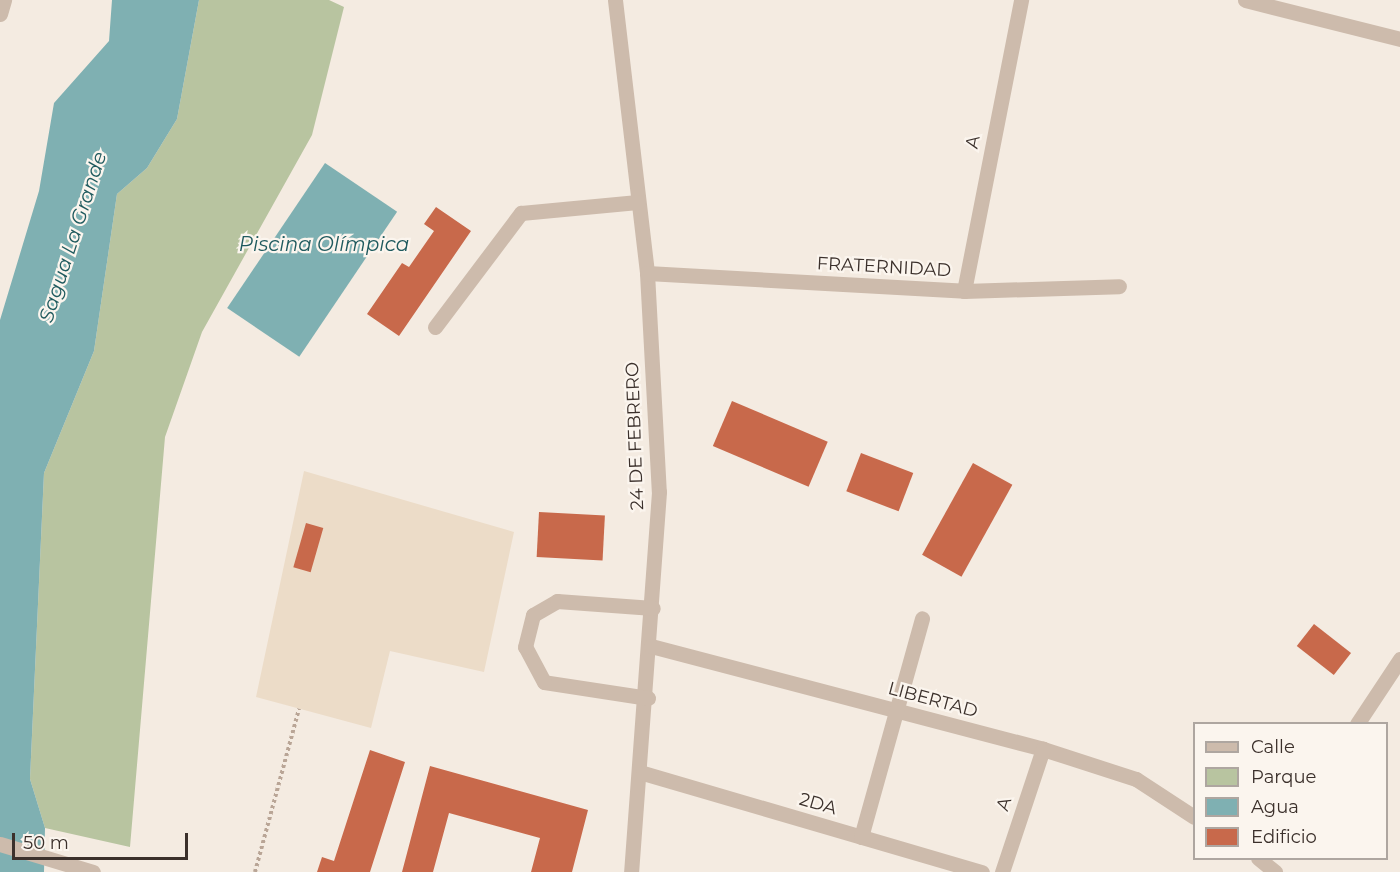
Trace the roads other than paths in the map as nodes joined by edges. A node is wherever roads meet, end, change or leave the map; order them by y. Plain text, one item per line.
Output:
1 (4, 0) edge
2 (615, 0) edge
3 (1021, 0) edge
4 (1245, 0) edge
5 (0, 14) edge
6 (1400, 39) edge
7 (637, 202) junction
8 (647, 273) junction
9 (1119, 286) dead end
10 (964, 291) junction
11 (435, 327) dead end
12 (653, 608) junction
13 (922, 618) dead end
14 (651, 646) junction
15 (1400, 659) edge
16 (648, 698) junction
17 (894, 710) junction
18 (1358, 722) edge
19 (1043, 749) junction
20 (643, 773) junction
21 (1193, 816) edge
22 (861, 837) junction
23 (0, 844) edge
24 (93, 872) edge
25 (631, 872) edge
26 (982, 872) edge
27 (1002, 872) edge

1 - 5 street
2 - 7 street, 24 DE FEBRERO
3 - 10 street, A
4 - 6 street
7 - 8 street, 24 DE FEBRERO
7 - 11 street
8 - 10 street, FRATERNIDAD
8 - 12 street, 24 DE FEBRERO
9 - 10 street, FRATERNIDAD
12 - 14 street, 24 DE FEBRERO
12 - 16 street
13 - 17 street
14 - 16 street, 24 DE FEBRERO
14 - 17 street, LIBERTAD
15 - 18 street
16 - 20 street, 24 DE FEBRERO
17 - 19 street, LIBERTAD
17 - 22 street
19 - 21 street, LIBERTAD
19 - 27 street, A
20 - 22 street, 2DA
20 - 25 street, 24 DE FEBRERO
22 - 26 street, 2DA
23 - 24 street

